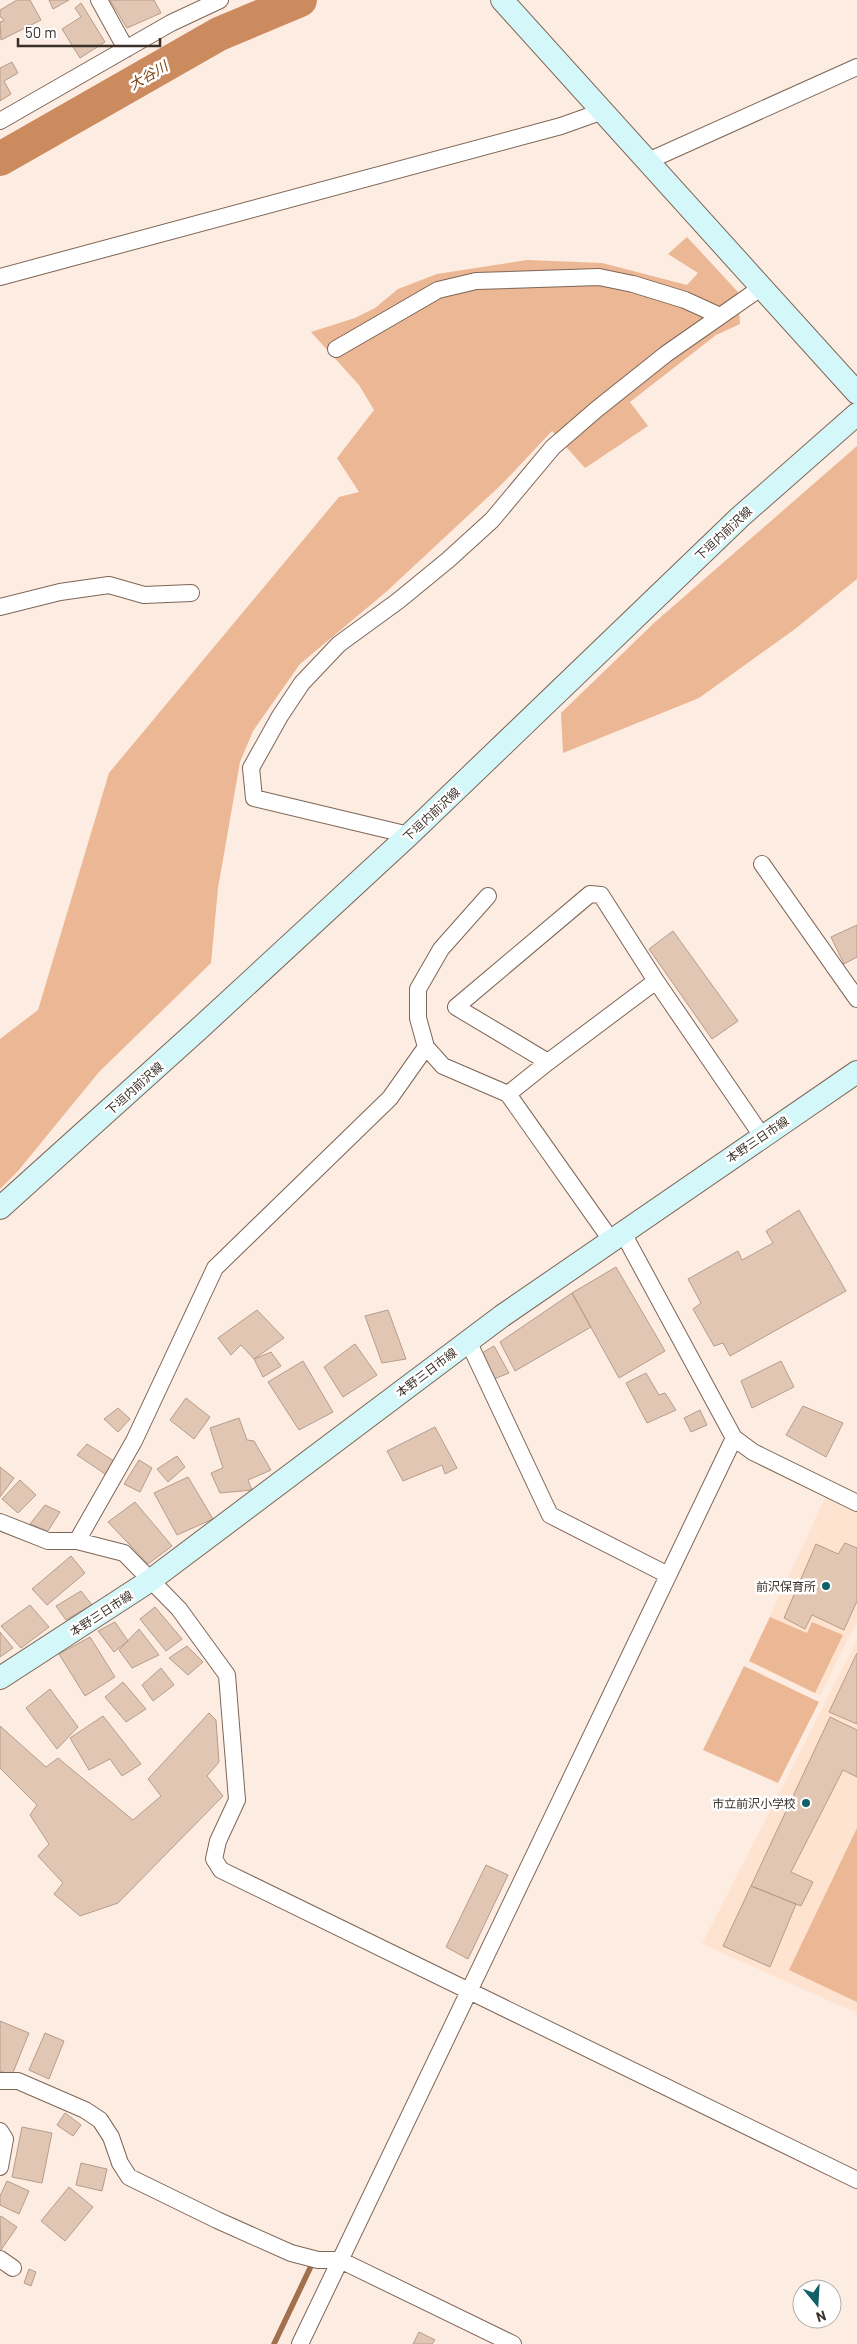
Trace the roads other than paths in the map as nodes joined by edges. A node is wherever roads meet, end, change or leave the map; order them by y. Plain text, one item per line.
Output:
1 (99, 0) edge
2 (220, 0) edge
3 (502, 0) edge
4 (126, 49) junction
5 (857, 67) edge
6 (603, 111) junction
7 (0, 121) edge
8 (648, 161) junction
9 (0, 277) edge
10 (762, 287) junction
11 (720, 316) junction
12 (336, 349) dead end
13 (857, 393) edge
14 (857, 414) edge
15 (191, 592) dead end
16 (0, 607) edge
17 (409, 835) junction
18 (762, 864) dead end
19 (488, 896) dead end
20 (656, 981) junction
21 (857, 999) edge
22 (426, 1047) junction
23 (548, 1062) junction
24 (857, 1072) edge
25 (508, 1094) junction
26 (762, 1136) junction
27 (0, 1208) edge
28 (617, 1237) junction
29 (468, 1341) junction
30 (734, 1438) junction
31 (857, 1503) edge
32 (0, 1522) edge
33 (77, 1541) junction
34 (668, 1575) junction
35 (151, 1580) junction
36 (0, 1678) edge
37 (469, 1992) junction
38 (0, 2081) edge
39 (0, 2131) edge
40 (0, 2167) edge
41 (857, 2180) edge
42 (340, 2260) junction
43 (300, 2344) edge
44 (513, 2344) edge

1 - 4 street
2 - 4 street
3 - 6 main road
4 - 7 street
5 - 8 street
6 - 8 main road
6 - 9 street
8 - 10 main road
10 - 11 street
10 - 13 main road
11 - 12 street
11 - 17 street
14 - 17 main road, 下垣内前沢線
15 - 16 street
17 - 27 main road, 下垣内前沢線
18 - 21 street
19 - 22 street
20 - 23 street
20 - 23 street
20 - 26 street
22 - 25 street
22 - 33 street
23 - 25 street
24 - 26 main road, 本野三日市線
25 - 28 street
26 - 28 main road, 本野三日市線
28 - 29 main road, 本野三日市線
28 - 30 street
29 - 34 street
29 - 35 main road, 本野三日市線
30 - 31 street
30 - 34 street
32 - 33 street
33 - 35 street
34 - 37 street
35 - 36 main road, 本野三日市線
35 - 37 street
37 - 41 street
37 - 42 street
38 - 42 street
39 - 40 street
42 - 43 street
42 - 44 street

